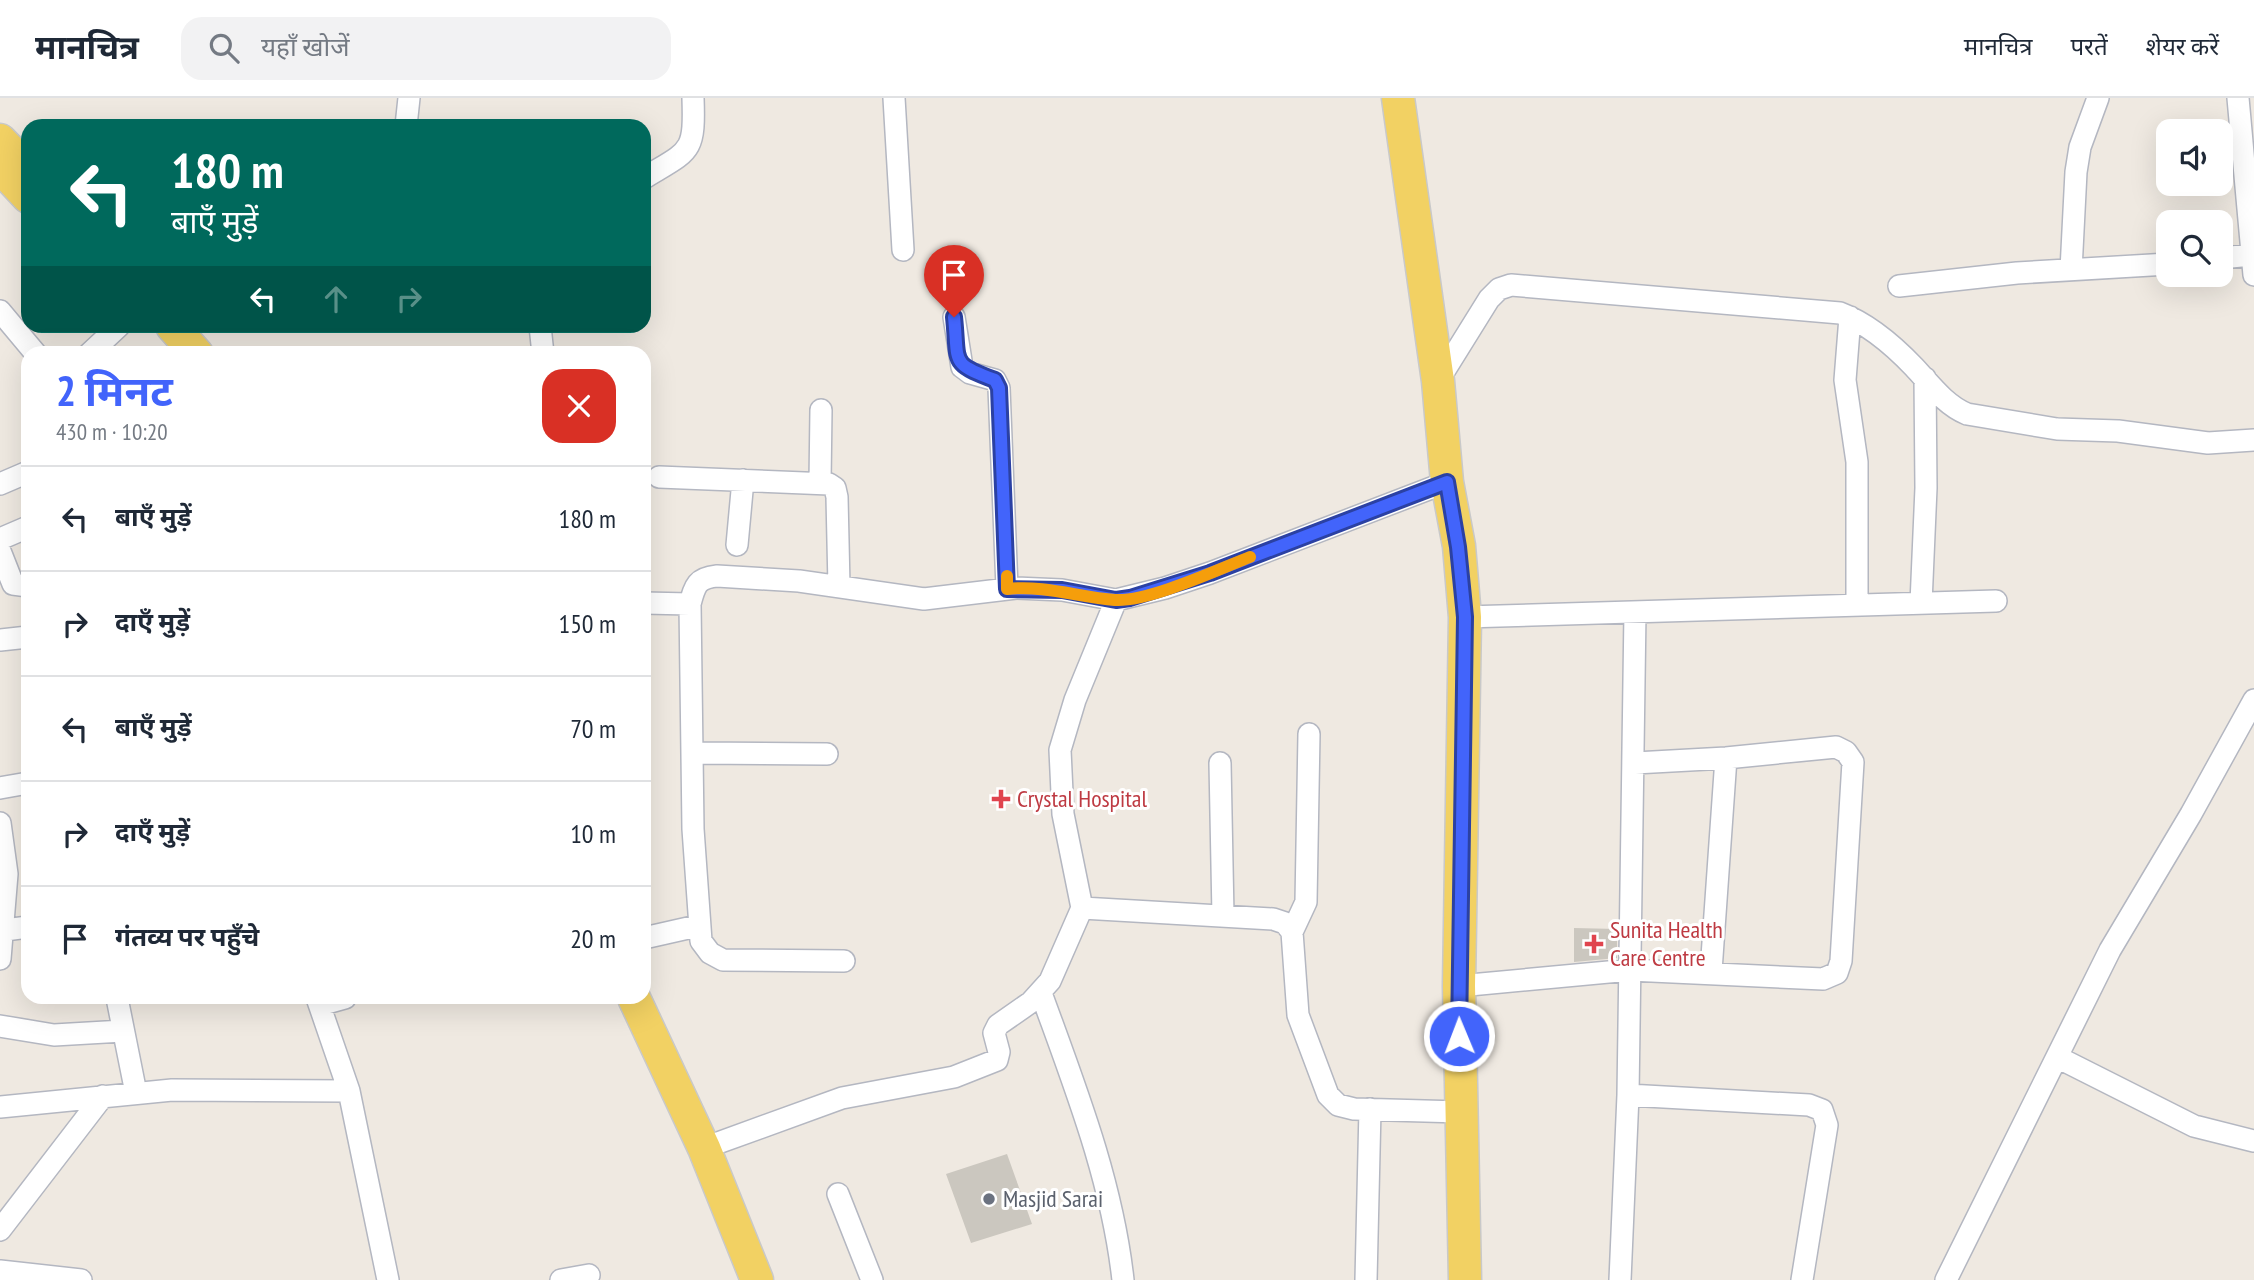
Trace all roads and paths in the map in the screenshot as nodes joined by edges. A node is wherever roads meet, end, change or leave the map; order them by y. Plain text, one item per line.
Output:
1 (409, 98) edge
2 (693, 98) edge
3 (894, 98) edge
4 (1398, 98) edge
5 (2098, 98) edge
6 (2238, 98) edge
7 (407, 119) edge
8 (0, 140) edge
9 (21, 162) edge
10 (0, 167) edge
11 (651, 173) edge
12 (21, 190) edge
13 (903, 250) dead end
14 (2233, 261) edge
15 (2156, 265) edge
16 (2252, 265) edge
17 (2071, 270) junction
18 (1899, 286) dead end
19 (0, 312) edge
20 (954, 317) dead end
21 (1850, 317) junction
22 (112, 333) edge
23 (152, 333) edge
24 (29, 346) edge
25 (98, 346) edge
26 (165, 346) edge
27 (1925, 379) junction
28 (1438, 381) junction
29 (821, 410) dead end
30 (2254, 440) edge
31 (21, 475) edge
32 (659, 477) dead end
33 (743, 480) junction
34 (820, 482) junction
35 (1447, 482) junction
36 (0, 484) edge
37 (21, 530) edge
38 (0, 539) edge
39 (737, 545) dead end
40 (0, 551) edge
41 (21, 585) edge
42 (839, 586) junction
43 (1007, 589) junction
44 (1116, 600) junction
45 (1996, 601) dead end
46 (651, 603) edge
47 (1920, 603) junction
48 (690, 604) junction
49 (1857, 605) junction
50 (1635, 611) junction
51 (1465, 617) junction
52 (21, 638) edge
53 (0, 640) edge
54 (2254, 700) edge
55 (1309, 734) dead end
56 (694, 753) junction
57 (827, 754) dead end
58 (1726, 758) junction
59 (1220, 763) dead end
60 (1635, 763) junction
61 (21, 784) edge
62 (0, 789) edge
63 (0, 823) edge
64 (1082, 908) junction
65 (1223, 916) junction
66 (697, 926) junction
67 (21, 928) edge
68 (5, 930) junction
69 (1292, 932) junction
70 (651, 936) edge
71 (0, 959) edge
72 (844, 961) dead end
73 (1630, 970) junction
74 (1711, 971) junction
75 (1459, 986) junction
76 (1041, 993) junction
77 (118, 1004) edge
78 (319, 1004) edge
79 (637, 1004) edge
80 (0, 1026) edge
81 (123, 1031) junction
82 (2057, 1056) junction
83 (349, 1091) junction
84 (136, 1093) junction
85 (1628, 1095) junction
86 (103, 1096) junction
87 (0, 1107) edge
88 (1370, 1110) junction
89 (1460, 1112) junction
90 (2254, 1141) edge
91 (704, 1148) junction
92 (838, 1194) dead end
93 (0, 1230) edge
94 (0, 1271) edge
95 (589, 1275) dead end
96 (81, 1280) edge
97 (388, 1280) edge
98 (561, 1280) edge
99 (757, 1280) edge
100 (872, 1280) edge
101 (1123, 1280) edge
102 (1366, 1280) edge
103 (1465, 1280) edge
104 (1620, 1280) edge
105 (1802, 1280) edge
106 (1946, 1280) edge

1 - 7 street
2 - 11 street
3 - 13 street
4 - 28 main road
5 - 17 street
6 - 16 street
8 - 9 main road
10 - 12 main road
14 - 16 street
15 - 17 street
17 - 18 street
19 - 24 street
20 - 43 street
21 - 27 street
21 - 28 street
21 - 49 street
22 - 25 street
23 - 26 main road
27 - 30 street
27 - 47 street
28 - 35 main road
29 - 34 street
31 - 36 street
32 - 33 street
33 - 34 street
33 - 39 street
34 - 42 street
35 - 44 street
35 - 51 main road
37 - 38 street
40 - 41 street
42 - 43 street
42 - 48 street
43 - 44 street
44 - 64 street
45 - 47 street
46 - 48 street
47 - 49 street
48 - 56 street
49 - 50 street
50 - 51 street
50 - 60 street
51 - 75 main road
52 - 53 street
54 - 82 street
55 - 69 street
56 - 57 street
56 - 66 street
58 - 60 street
58 - 74 street
58 - 74 street
59 - 65 street
60 - 73 street
61 - 62 street
63 - 68 street
64 - 65 street
64 - 76 street
65 - 69 street
66 - 70 street
66 - 72 street
67 - 68 street
68 - 71 street
69 - 88 street
73 - 74 street
73 - 75 street
73 - 85 street
75 - 89 main road
76 - 91 street
76 - 101 street
77 - 81 street
78 - 83 street
79 - 91 main road
80 - 81 street
81 - 84 street
82 - 90 street
82 - 106 street
83 - 84 street
83 - 97 street
84 - 86 street
85 - 104 street
85 - 105 street
86 - 87 street
86 - 93 street
88 - 89 street
88 - 102 street
89 - 103 main road
91 - 99 main road
92 - 100 street
94 - 96 street
95 - 98 street

